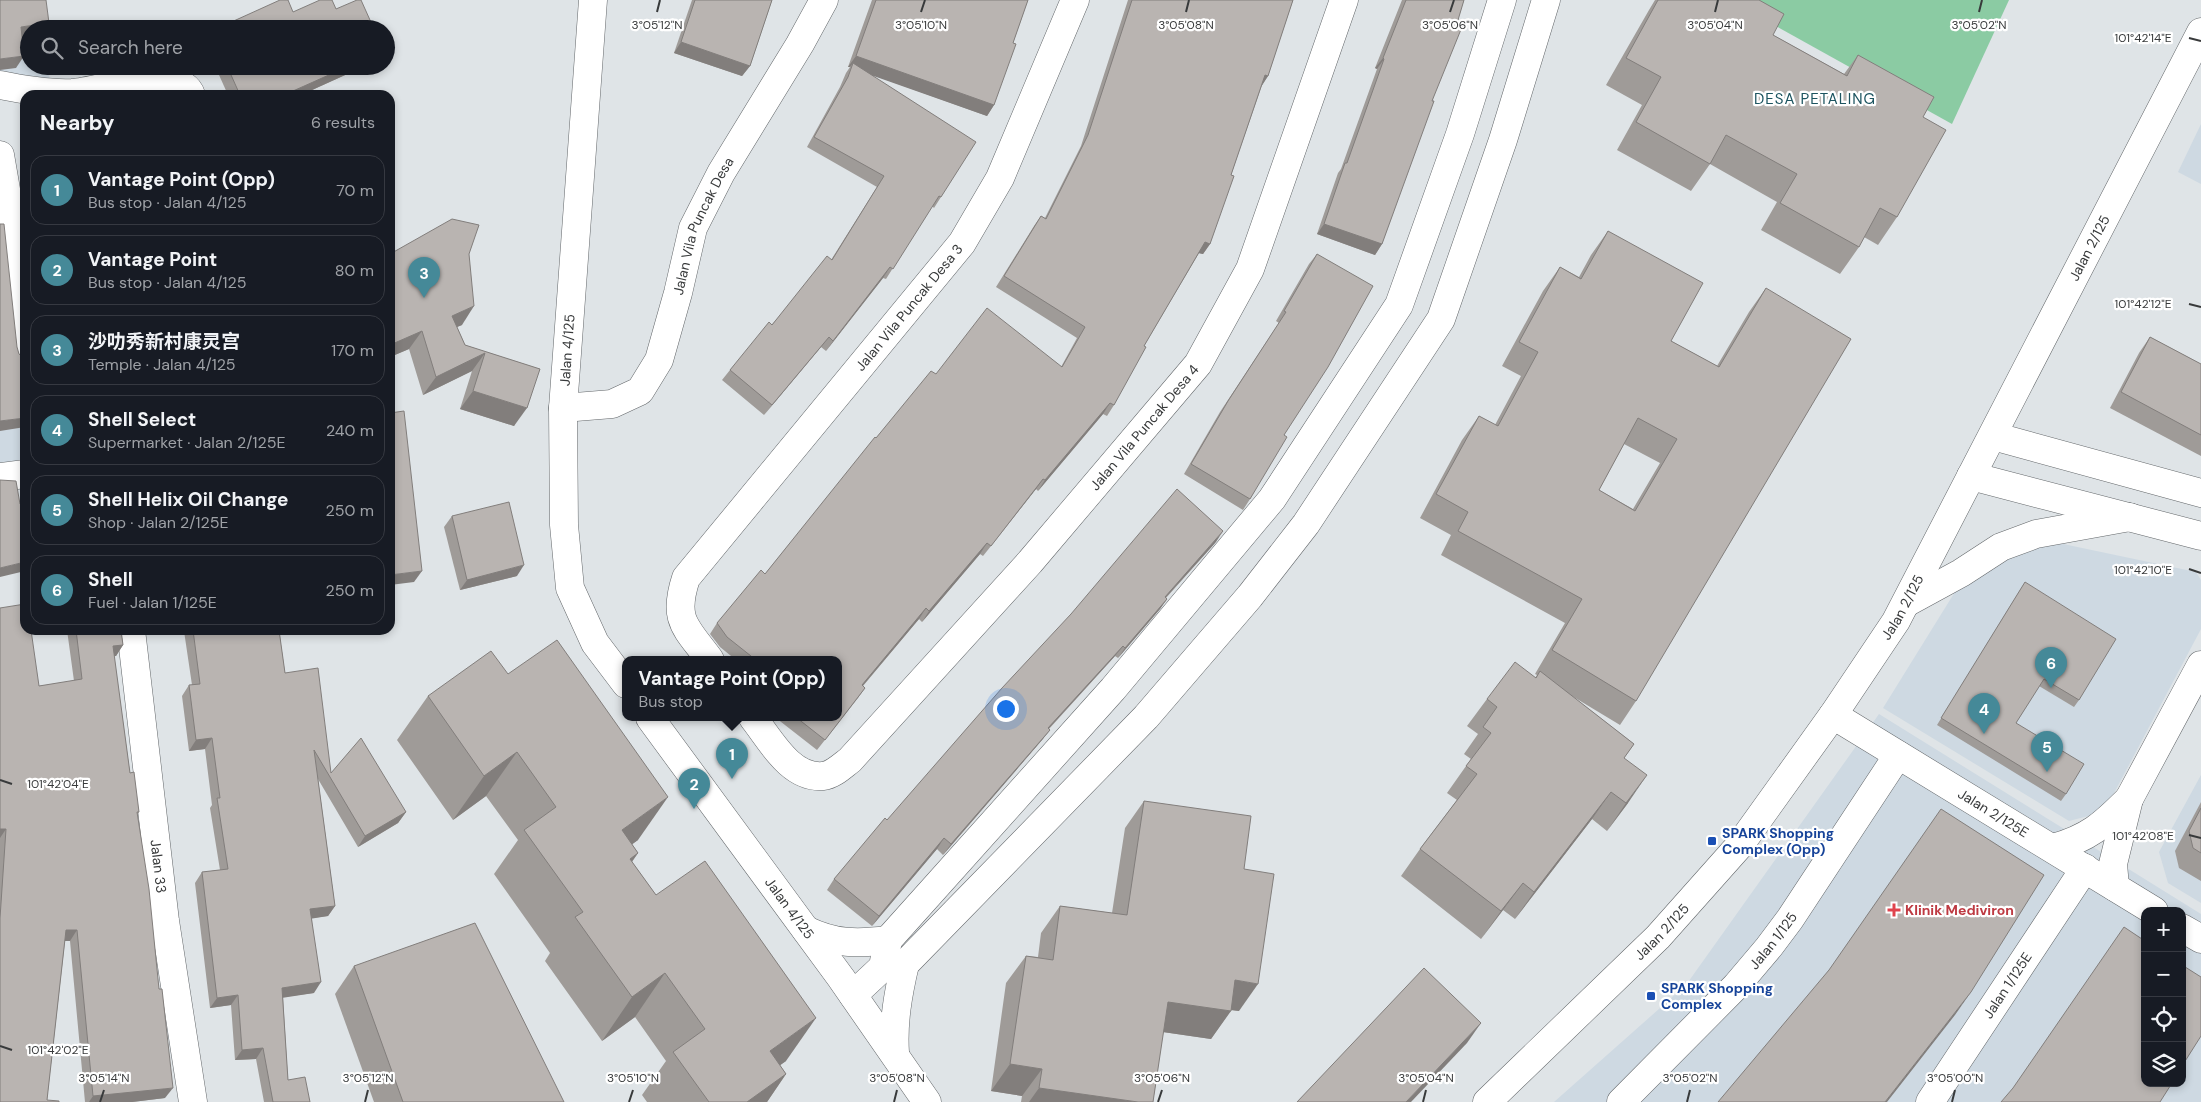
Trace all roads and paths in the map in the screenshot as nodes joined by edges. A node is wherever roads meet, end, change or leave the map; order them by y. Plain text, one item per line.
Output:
1 (592, 0) edge
2 (824, 0) edge
3 (1076, 0) edge
4 (1344, 0) edge
5 (1502, 0) edge
6 (1546, 0) edge
7 (2201, 32) edge
8 (0, 84) edge
9 (27, 90) edge
10 (92, 90) edge
11 (188, 90) edge
12 (0, 155) edge
13 (11, 206) edge
14 (20, 302) edge
15 (563, 408) junction
16 (1993, 436) junction
17 (20, 475) edge
18 (1971, 476) junction
19 (0, 477) edge
20 (2201, 493) edge
21 (2130, 517) junction
22 (2191, 533) edge
23 (2201, 550) edge
24 (1906, 602) junction
25 (132, 635) edge
26 (707, 656) edge
27 (2201, 665) edge
28 (622, 679) edge
29 (1833, 715) junction
30 (652, 721) edge
31 (755, 721) edge
32 (1898, 755) junction
33 (2129, 799) junction
34 (2053, 848) junction
35 (2084, 868) junction
36 (2115, 887) junction
37 (2148, 907) edge
38 (806, 930) junction
39 (2186, 930) edge
40 (2201, 939) edge
41 (888, 940) junction
42 (894, 966) junction
43 (853, 995) junction
44 (895, 1053) junction
45 (193, 1102) edge
46 (927, 1102) edge
47 (1487, 1102) edge
48 (1621, 1102) edge
49 (1930, 1102) edge

1 - 15 street, Jalan 4/125
2 - 15 street, Jalan Vila Puncak Desa
3 - 26 street, Jalan Vila Puncak Desa 3
4 - 31 street, Jalan Vila Puncak Desa 4
5 - 41 street
6 - 42 street
7 - 16 street, Jalan 2/125
8 - 9 street
10 - 11 street
12 - 13 street
13 - 14 street
15 - 28 street, Jalan 4/125
16 - 18 street, Jalan 2/125
16 - 20 street
17 - 19 street
18 - 21 street
18 - 24 street, Jalan 2/125
21 - 22 street
21 - 24 street
22 - 23 street
24 - 29 street, Jalan 2/125
25 - 45 street, Jalan 33
27 - 33 street
29 - 32 street, Jalan 2/125E
29 - 47 street, Jalan 2/125
30 - 38 street, Jalan 4/125
32 - 34 street, Jalan 2/125E
32 - 48 street, Jalan 1/125
33 - 34 street
33 - 36 street
34 - 35 street, Jalan 2/125E
35 - 36 street, Jalan 2/125E
35 - 49 street, Jalan 1/125E
36 - 37 street, Jalan 2/125E
38 - 41 street
38 - 43 street, Jalan 4/125
39 - 40 street
41 - 42 street
42 - 43 street
42 - 44 street
43 - 44 street, Jalan 4/125
44 - 46 street, Jalan 4/125

